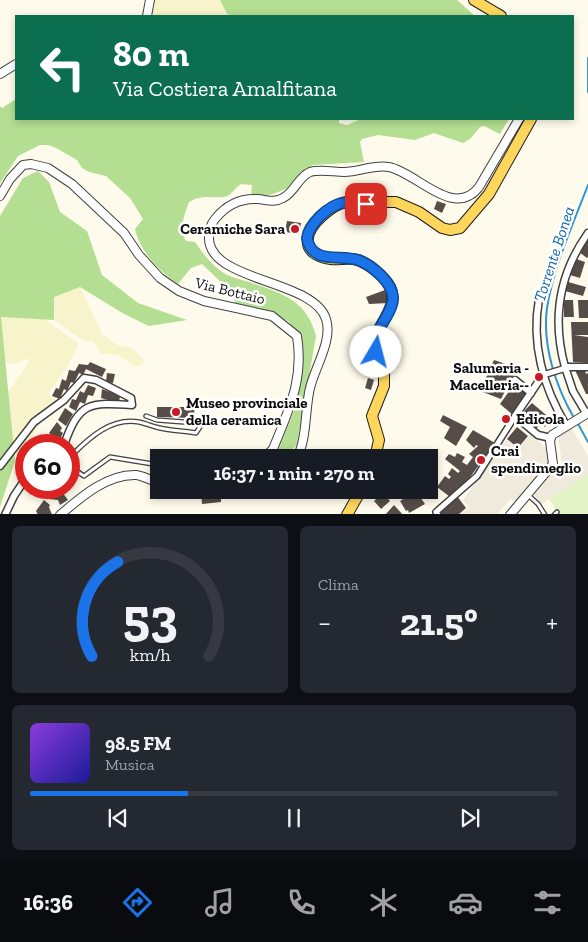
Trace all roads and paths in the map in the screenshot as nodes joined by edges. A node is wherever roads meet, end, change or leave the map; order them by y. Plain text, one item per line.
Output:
1 (150, 0) edge
2 (474, 0) edge
3 (484, 6) junction
4 (147, 15) edge
5 (491, 15) edge
6 (498, 15) edge
7 (15, 65) edge
8 (0, 74) edge
9 (518, 120) edge
10 (530, 120) edge
11 (0, 196) edge
12 (588, 233) edge
13 (539, 299) dead end
14 (566, 367) junction
15 (588, 367) edge
16 (544, 375) junction
17 (515, 380) dead end
18 (531, 393) junction
19 (587, 414) edge
20 (146, 416) dead end
21 (515, 416) junction
22 (566, 425) junction
23 (25, 434) edge
24 (68, 434) edge
25 (551, 438) junction
26 (15, 447) edge
27 (273, 449) edge
28 (299, 449) edge
29 (377, 449) edge
30 (150, 464) edge
31 (0, 466) edge
32 (150, 479) edge
33 (15, 494) edge
34 (526, 494) junction
35 (356, 499) edge
36 (5, 514) edge
37 (60, 514) edge
38 (347, 514) edge
39 (438, 514) edge
40 (510, 514) edge
41 (544, 514) edge

1 - 4 street
2 - 3 main road
3 - 5 street
3 - 6 main road
7 - 8 street
9 - 28 street
10 - 29 main road
11 - 27 street, Via Bottaio
12 - 14 street
13 - 16 street
14 - 15 street
14 - 16 street
14 - 19 street
16 - 18 street
16 - 22 street
17 - 18 street
18 - 21 street
19 - 22 street
20 - 30 lane
21 - 25 street
21 - 39 street
22 - 25 street
23 - 24 street
25 - 34 street
26 - 31 street
32 - 37 street
33 - 36 street
34 - 40 street
34 - 41 lane
35 - 38 main road

